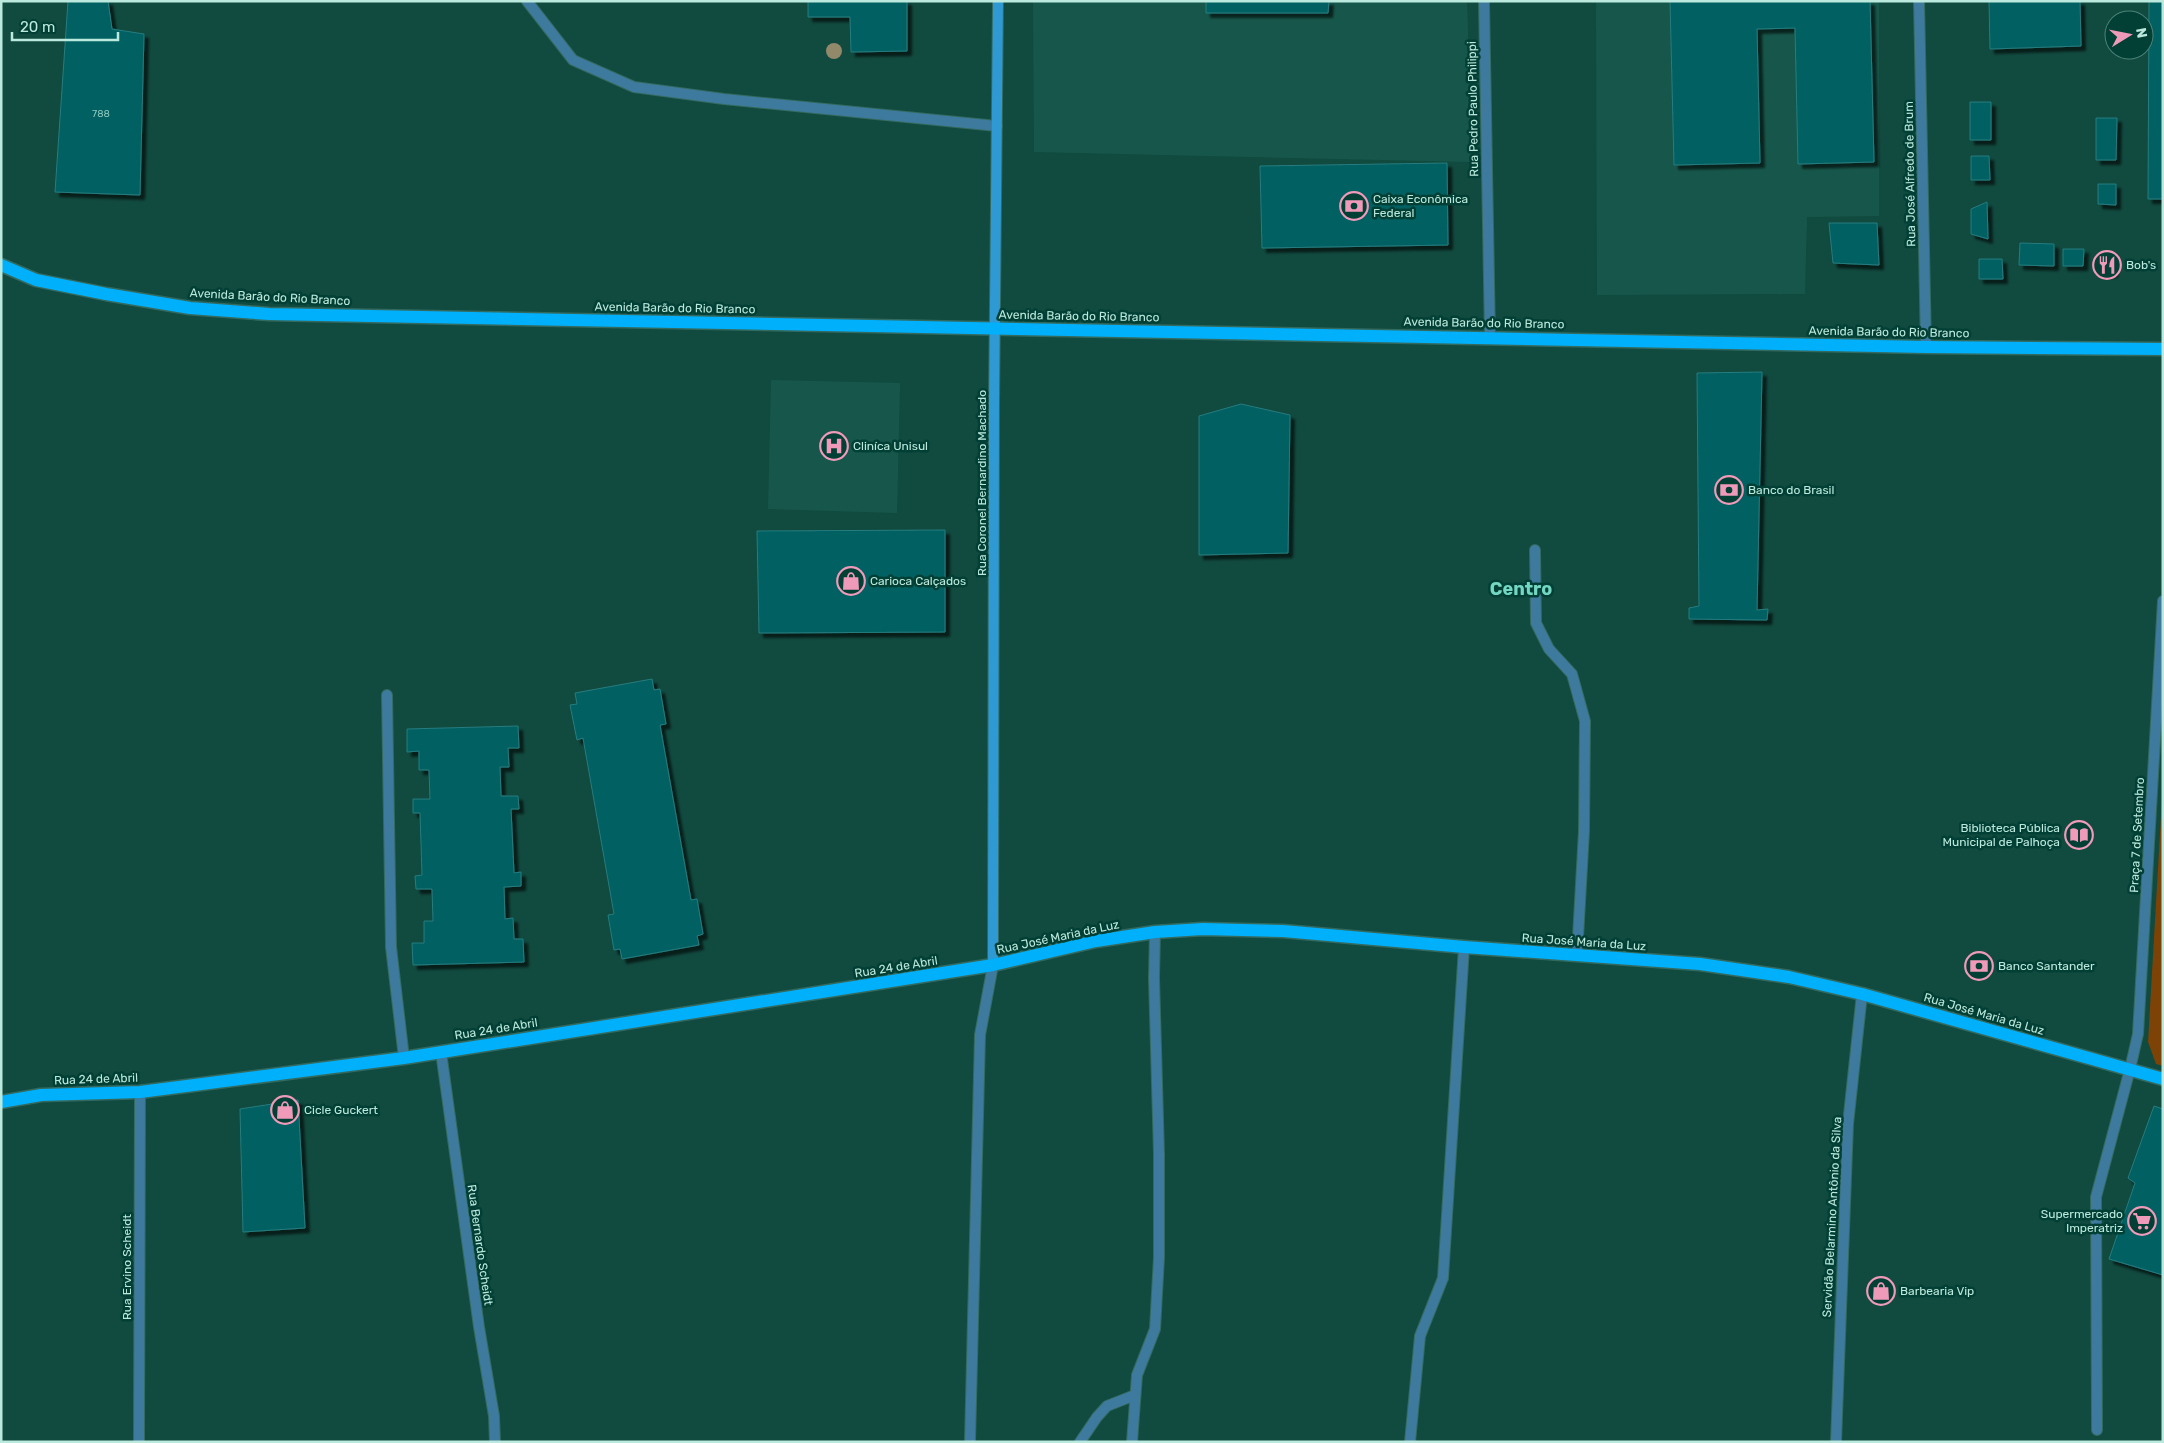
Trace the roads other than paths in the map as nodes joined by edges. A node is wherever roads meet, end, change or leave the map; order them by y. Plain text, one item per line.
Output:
1 (528, 1) edge
2 (998, 1) edge
3 (1484, 1) edge
4 (1919, 1) edge
5 (997, 126) junction
6 (1, 265) edge
7 (994, 329) junction
8 (1490, 337) junction
9 (1926, 347) junction
10 (2163, 349) edge
11 (1535, 550) dead end
12 (2163, 601) edge
13 (387, 695) dead end
14 (1155, 932) junction
15 (1464, 948) junction
16 (1577, 955) junction
17 (993, 965) junction
18 (1862, 994) junction
19 (441, 1052) junction
20 (404, 1058) junction
21 (2130, 1069) junction
22 (2163, 1079) edge
23 (140, 1092) junction
24 (1, 1102) edge
25 (1135, 1395) junction
26 (2097, 1430) dead end
27 (139, 1442) edge
28 (495, 1442) edge
29 (970, 1442) edge
30 (1080, 1442) edge
31 (1132, 1442) edge
32 (1410, 1442) edge
33 (1836, 1442) edge

1 - 5 street
2 - 5 street, Rua Coronel Bernardino Machado
3 - 8 street, Rua Pedro Paulo Philippi
4 - 9 street, Rua José Alfredo de Brum
5 - 7 street, Rua Coronel Bernardino Machado
6 - 7 main road, Avenida Barão do Rio Branco
7 - 8 main road, Avenida Barão do Rio Branco
7 - 17 street, Rua Coronel Bernardino Machado
8 - 9 main road, Avenida Barão do Rio Branco
9 - 10 main road, Avenida Barão do Rio Branco
11 - 16 street
12 - 21 street, Praça 7 de Setembro
13 - 20 street
14 - 15 main road, Rua José Maria da Luz
14 - 17 main road, Rua José Maria da Luz
14 - 25 street
15 - 16 main road, Rua José Maria da Luz
15 - 32 street
16 - 18 main road, Rua José Maria da Luz
17 - 19 main road, Rua 24 de Abril
17 - 29 street
18 - 21 main road, Rua José Maria da Luz
18 - 33 street, Servidão Belarmino Antônio da Silva
19 - 20 main road, Rua 24 de Abril
19 - 28 street, Rua Bernardo Scheidt
20 - 23 main road, Rua 24 de Abril
21 - 22 main road, Rua José Maria da Luz
21 - 26 street, Praça 7 de Setembro
23 - 24 main road, Rua 24 de Abril
23 - 27 street, Rua Ervino Scheidt
25 - 30 street
25 - 31 street

